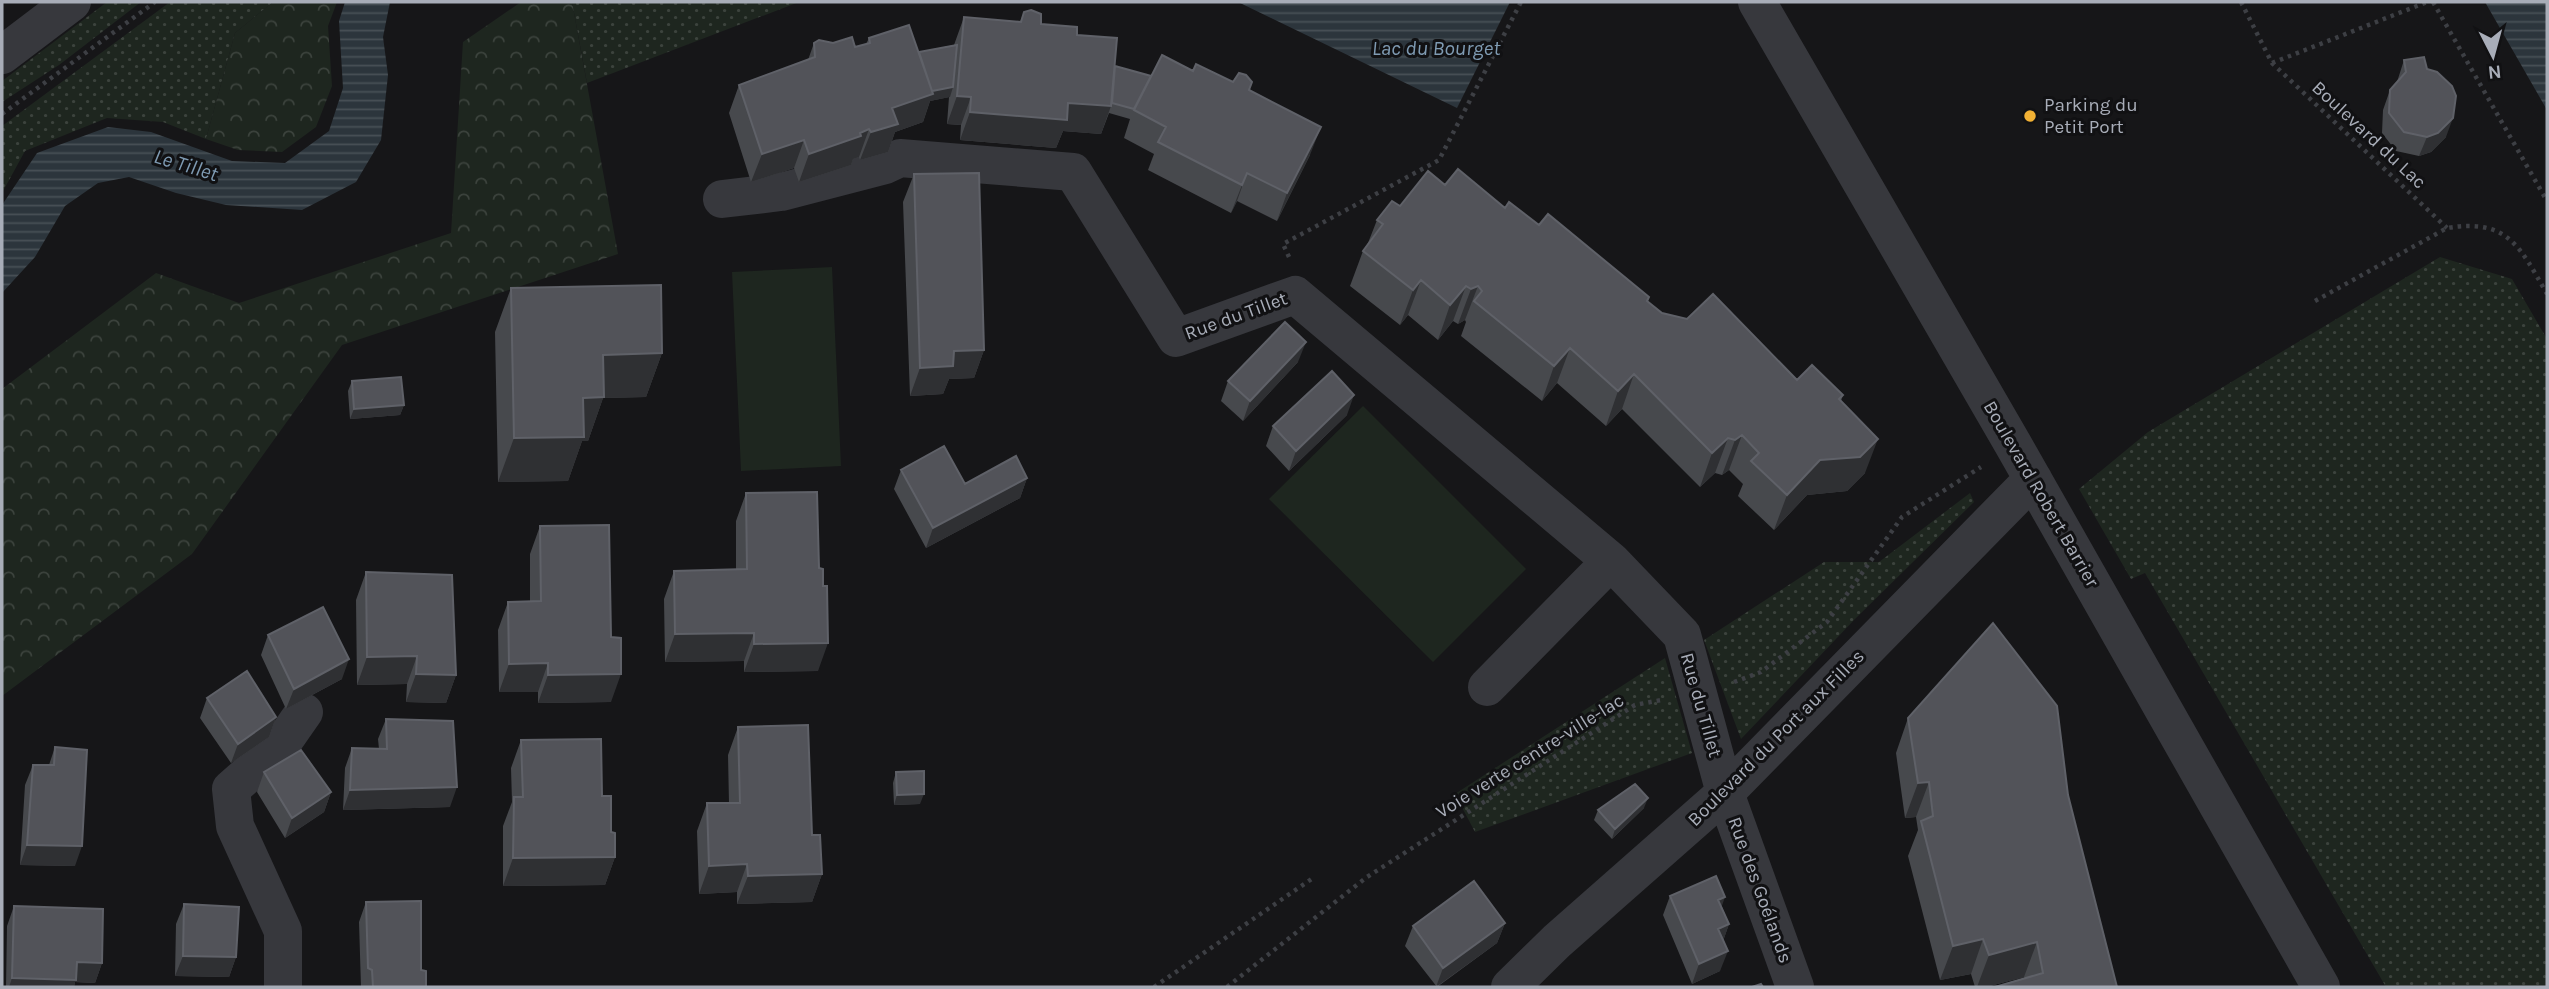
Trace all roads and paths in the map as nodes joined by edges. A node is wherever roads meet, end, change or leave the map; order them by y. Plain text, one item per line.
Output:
1 (72, 2) edge
2 (155, 2) edge
3 (1521, 2) edge
4 (1757, 2) edge
5 (2241, 2) edge
6 (2427, 2) edge
7 (2433, 2) edge
8 (2, 55) edge
9 (2272, 63) junction
10 (2, 114) edge
11 (722, 199) dead end
12 (2547, 201) edge
13 (2447, 228) junction
14 (2547, 294) edge
15 (1296, 295) junction
16 (2315, 301) dead end
17 (2014, 446) junction
18 (2033, 479) junction
19 (1611, 561) junction
20 (1487, 687) dead end
21 (1698, 695) junction
22 (304, 712) dead end
23 (1725, 793) junction
24 (1313, 878) dead end
25 (283, 987) edge
26 (1154, 987) edge
27 (1227, 987) edge
28 (1510, 987) edge
29 (1795, 987) edge
30 (2321, 987) edge

1 - 8 street
2 - 10 path
3 - 15 path
4 - 17 street, Boulevard Robert Barrier
5 - 9 path, Boulevard du Lac
6 - 9 path
7 - 12 path
9 - 13 path, Boulevard du Lac
11 - 15 street, Rue du Tillet
13 - 14 path
13 - 16 path
15 - 19 street, Rue du Tillet
17 - 18 street, Boulevard Robert Barrier
17 - 21 path, Voie verte centre-ville-lac
18 - 23 street, Boulevard du Port aux Filles
18 - 30 street, Boulevard Robert Barrier
19 - 20 street
19 - 21 street, Rue du Tillet
21 - 23 street, Rue du Tillet
21 - 27 path, Voie verte centre-ville-lac
22 - 25 street
23 - 28 street, Boulevard du Port aux Filles
23 - 29 street, Rue des Goélands
24 - 26 path

